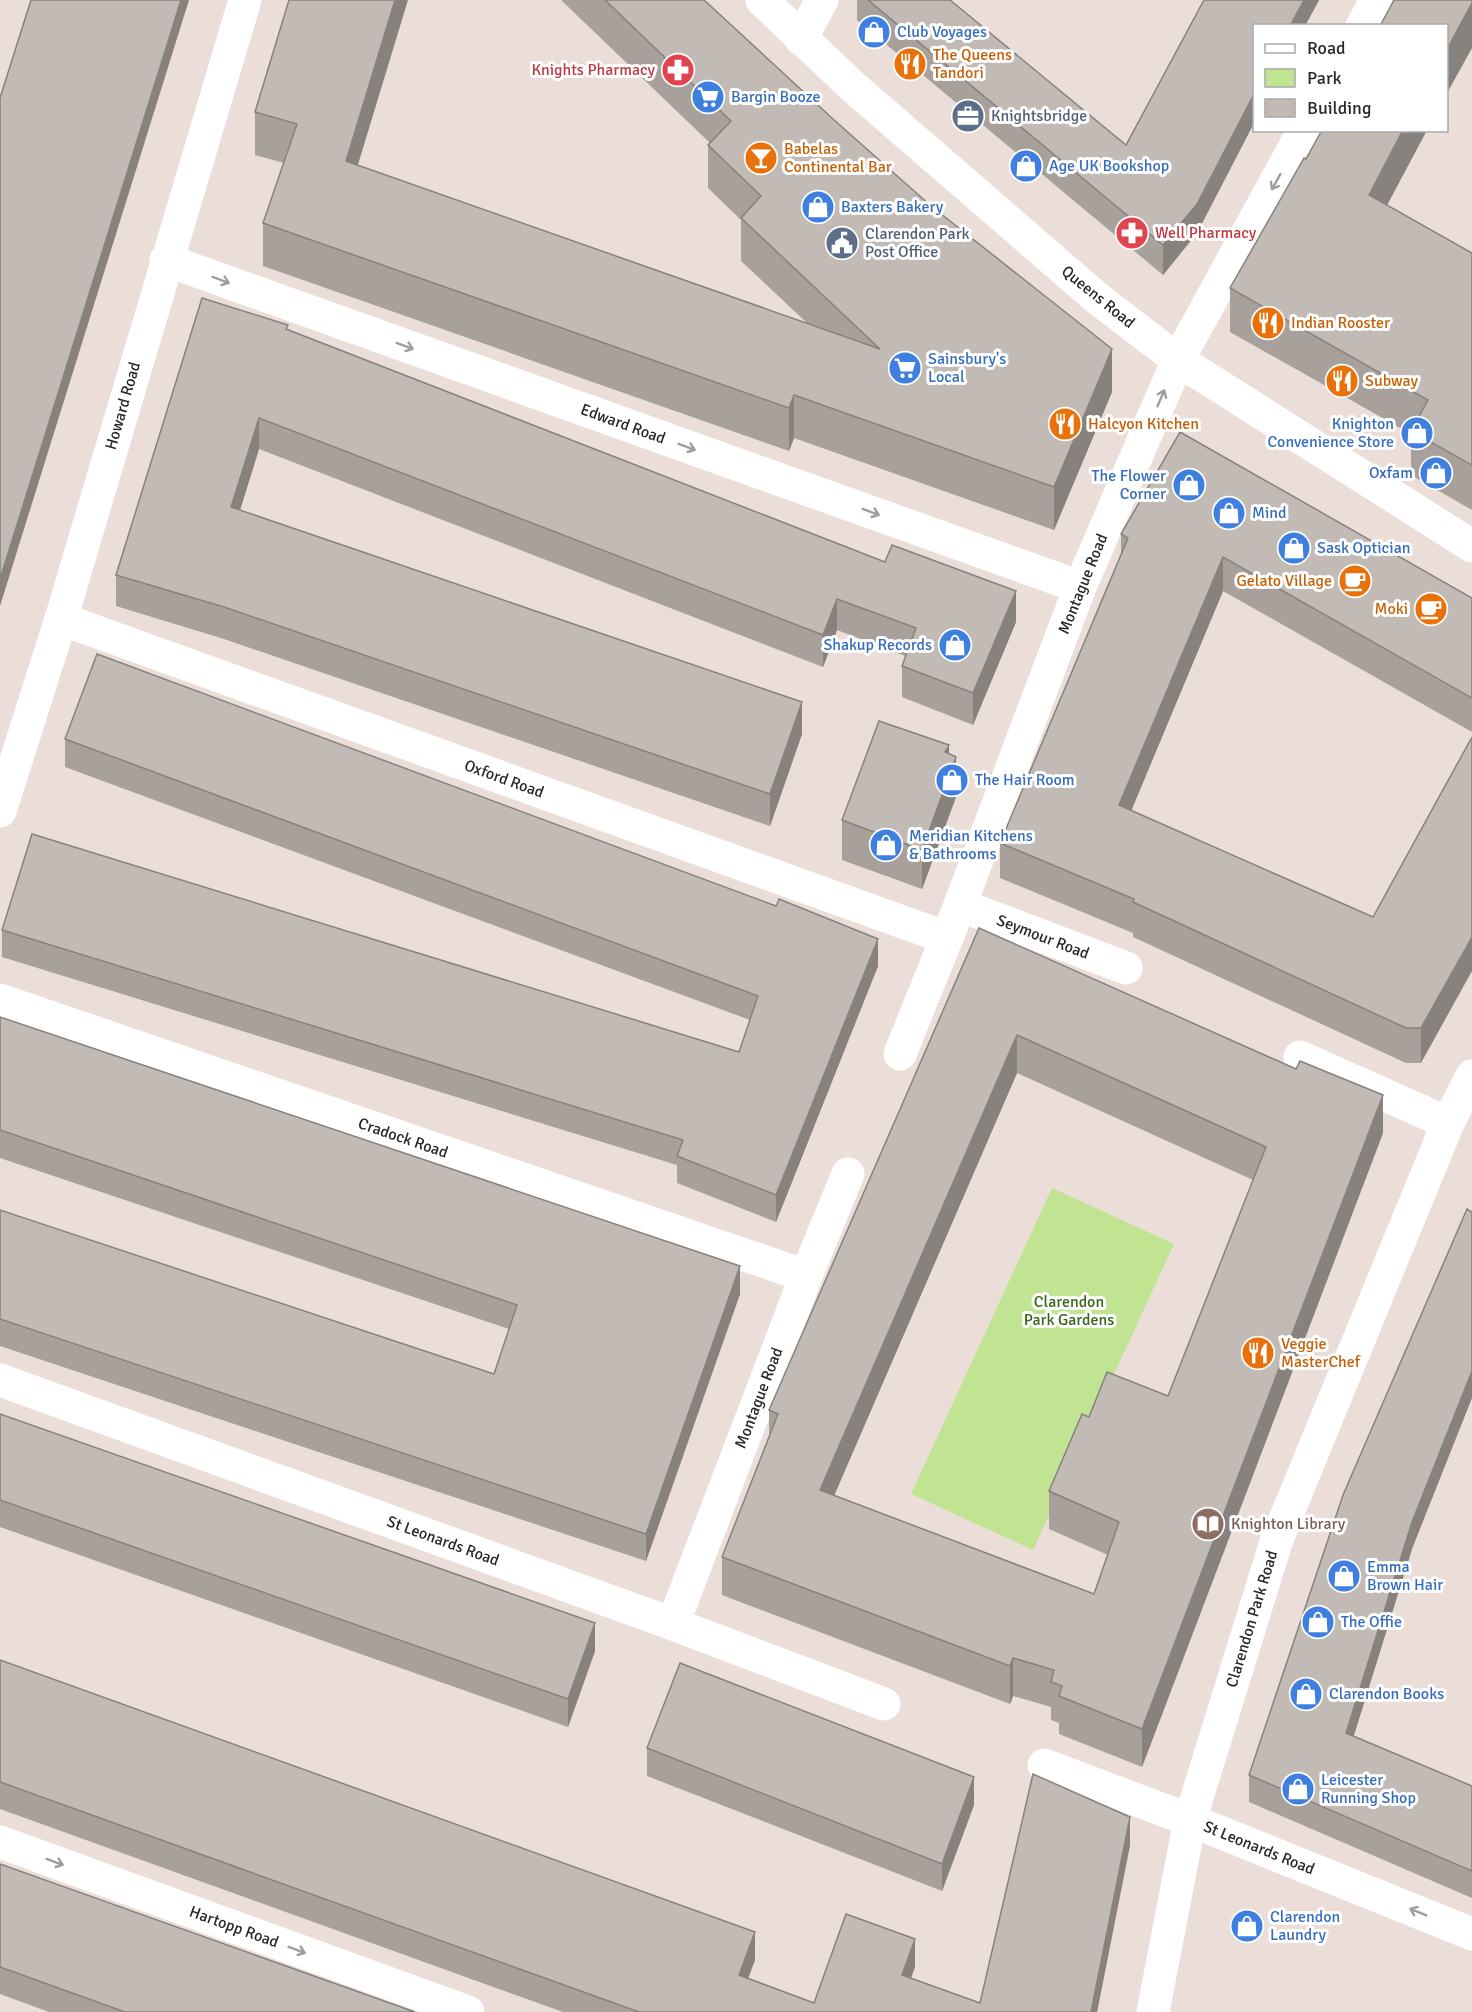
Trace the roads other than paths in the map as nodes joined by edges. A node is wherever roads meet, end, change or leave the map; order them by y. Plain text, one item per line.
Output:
1 (244, 0) edge
2 (762, 0) edge
3 (822, 0) edge
4 (1376, 0) edge
5 (1363, 24) edge
6 (801, 39) junction
7 (1303, 132) edge
8 (166, 260) junction
9 (1178, 360) junction
10 (1472, 546) edge
11 (1080, 587) junction
12 (61, 619) junction
13 (0, 811) edge
14 (960, 905) junction
15 (947, 938) junction
16 (1126, 968) dead end
17 (0, 1000) edge
18 (900, 1054) dead end
19 (1300, 1057) dead end
20 (1472, 1076) edge
21 (1448, 1123) junction
22 (848, 1174) dead end
23 (806, 1276) junction
24 (0, 1380) edge
25 (673, 1624) junction
26 (884, 1704) dead end
27 (1044, 1765) dead end
28 (1190, 1820) junction
29 (0, 1842) edge
30 (1472, 1934) edge
31 (468, 2012) edge
32 (1153, 2012) edge

1 - 8 street, Howard Road
2 - 6 street, Queens Road
3 - 6 street
4 - 5 street
6 - 9 street, Queens Road
7 -> 9 street, Montague Road
8 -> 11 street, Edward Road
8 - 12 street, Howard Road
9 - 10 street, Queens Road
11 -> 9 street, Montague Road
11 - 14 street, Montague Road
12 - 13 street, Howard Road
12 - 15 street, Oxford Road
14 - 15 street, Montague Road
14 - 16 street, Seymour Road
15 - 18 street, Montague Road
17 - 23 street, Cradock Road
19 - 21 street
20 - 21 street, Clarendon Park Road
21 - 28 street, Clarendon Park Road
22 - 23 street, Montague Road
23 - 25 street, Montague Road
24 - 25 street, St Leonards Road
25 - 26 street, St Leonards Road
27 - 28 street, St Leonards Road
30 -> 28 street, St Leonards Road
28 - 32 street, Clarendon Park Road
29 -> 31 street, Hartopp Road

